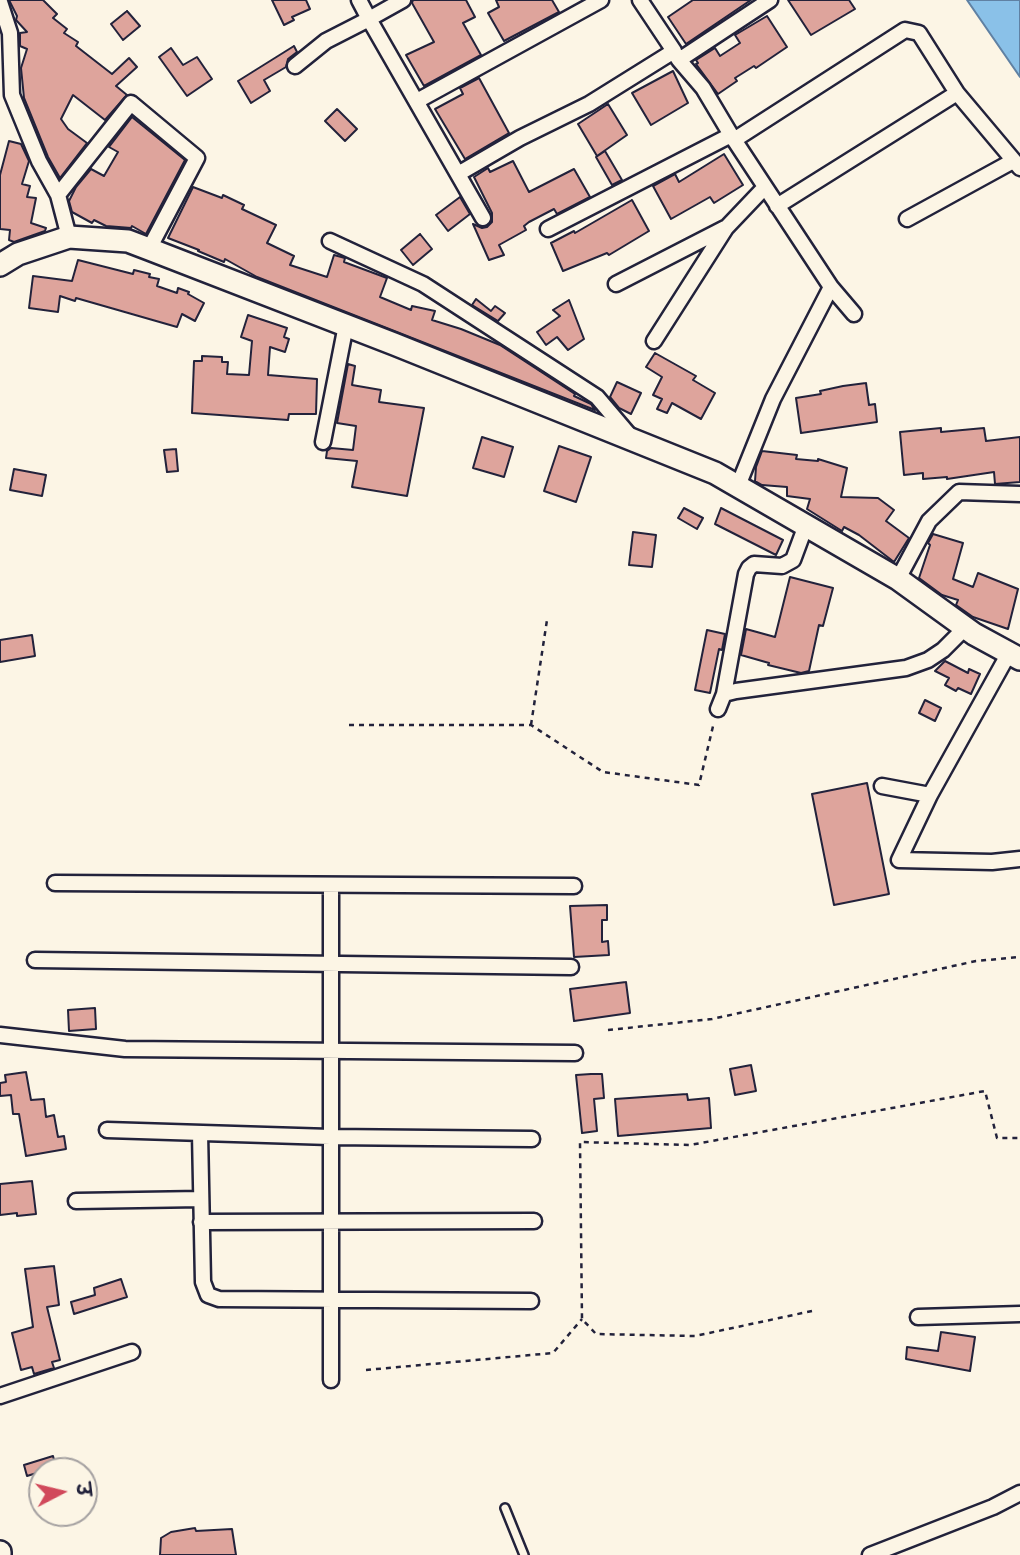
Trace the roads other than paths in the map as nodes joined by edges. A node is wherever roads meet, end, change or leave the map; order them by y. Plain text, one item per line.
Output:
1 (359, 0) edge
2 (403, 0) edge
3 (601, 0) edge
4 (640, 0) edge
5 (770, 0) edge
6 (0, 2) edge
7 (369, 19) junction
8 (676, 55) junction
9 (295, 66) dead end
10 (957, 93) junction
11 (6, 98) edge
12 (418, 101) junction
13 (732, 138) junction
14 (1016, 164) edge
15 (458, 174) junction
16 (765, 187) junction
17 (58, 195) junction
18 (777, 205) junction
19 (483, 218) dead end
20 (906, 219) dead end
21 (726, 228) junction
22 (548, 229) dead end
23 (69, 237) junction
24 (330, 241) dead end
25 (149, 249) junction
26 (6, 256) edge
27 (616, 284) dead end
28 (831, 287) junction
29 (854, 314) dead end
30 (346, 325) junction
31 (654, 341) dead end
32 (634, 440) junction
33 (323, 442) dead end
34 (738, 486) junction
35 (1020, 494) edge
36 (806, 525) junction
37 (898, 579) junction
38 (965, 628) junction
39 (1015, 656) edge
40 (724, 694) junction
41 (718, 709) road end
42 (882, 786) dead end
43 (930, 795) junction
44 (1020, 859) edge
45 (55, 883) dead end
46 (331, 886) junction
47 (574, 886) dead end
48 (35, 960) dead end
49 (329, 966) junction
50 (571, 967) dead end
51 (0, 1035) edge
52 (330, 1052) junction
53 (575, 1053) dead end
54 (107, 1130) dead end
55 (200, 1133) junction
56 (330, 1137) junction
57 (532, 1139) dead end
58 (201, 1199) junction
59 (76, 1201) dead end
60 (534, 1221) dead end
61 (201, 1222) junction
62 (330, 1223) junction
63 (330, 1300) junction
64 (531, 1301) dead end
65 (1020, 1314) edge
66 (918, 1317) dead end
67 (132, 1352) dead end
68 (331, 1380) dead end
69 (0, 1396) edge
70 (1020, 1493) edge
71 (505, 1508) dead end
72 (524, 1555) edge
73 (870, 1555) edge

1 - 7 street
2 - 7 street
3 - 12 street
4 - 8 street
5 - 8 street
6 - 11 street
7 - 9 street
7 - 12 street
8 - 13 street
8 - 15 street
10 - 13 street
10 - 14 street
10 - 18 street
11 - 17 street
12 - 15 street
13 - 16 street
13 - 22 street
14 - 20 street
15 - 19 street
16 - 18 street
16 - 21 street
17 - 23 street
17 - 25 street
18 - 28 street
21 - 27 street
21 - 31 street
23 - 25 main road
23 - 26 main road
24 - 32 street
25 - 30 main road
28 - 29 street
28 - 34 street
30 - 32 main road
30 - 33 street
32 - 34 main road
34 - 36 main road
35 - 37 street
36 - 37 main road
36 - 40 street
37 - 38 main road
38 - 39 main road
38 - 40 street
39 - 43 street
40 - 41 street
42 - 43 street
43 - 44 street
45 - 46 street
46 - 47 street
46 - 49 street
48 - 49 street
49 - 50 street
49 - 52 street
51 - 52 street
52 - 53 street
52 - 56 street
54 - 55 street
55 - 56 street
55 - 58 street
56 - 57 street
56 - 62 street
58 - 59 street
58 - 61 street
60 - 62 street
61 - 62 street
61 - 63 street
62 - 63 street
63 - 64 street
63 - 68 street
65 - 66 street
67 - 69 street
70 - 73 street
71 - 72 lane

